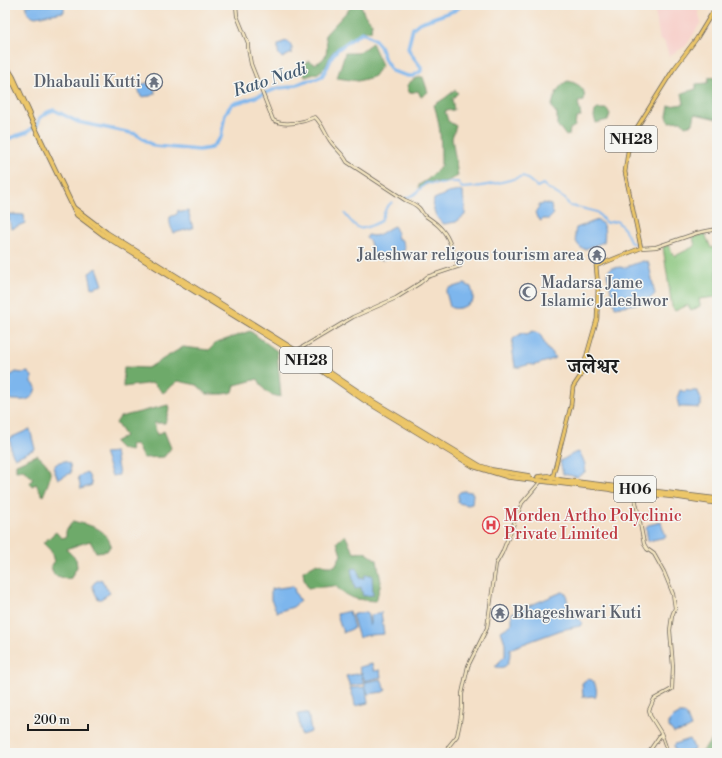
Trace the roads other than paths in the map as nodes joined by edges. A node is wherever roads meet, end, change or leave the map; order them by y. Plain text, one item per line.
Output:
1 (236, 5) edge
2 (717, 5) edge
3 (5, 64) edge
4 (5, 71) edge
5 (32, 122) junction
6 (717, 229) edge
7 (641, 248) junction
8 (281, 343) junction
9 (296, 351) junction
10 (553, 477) junction
11 (542, 480) junction
12 (552, 482) junction
13 (634, 492) junction
14 (717, 499) edge
15 (717, 503) edge
16 (661, 733) junction
17 (447, 753) edge
18 (648, 753) edge
19 (668, 753) edge

1 - 9 street
2 - 7 main road, NH28
3 - 5 highway, NH28
4 - 5 highway, NH28
5 - 8 highway, NH28
6 - 7 street
7 - 10 main road
8 - 9 highway, NH28
8 - 11 highway, NH28
9 - 10 highway, NH28
10 - 12 main road
10 - 14 highway, H06
11 - 12 highway, NH28
11 - 17 street
12 - 13 highway, H06
13 - 15 highway, H06
13 - 16 street
16 - 18 street
16 - 19 street

